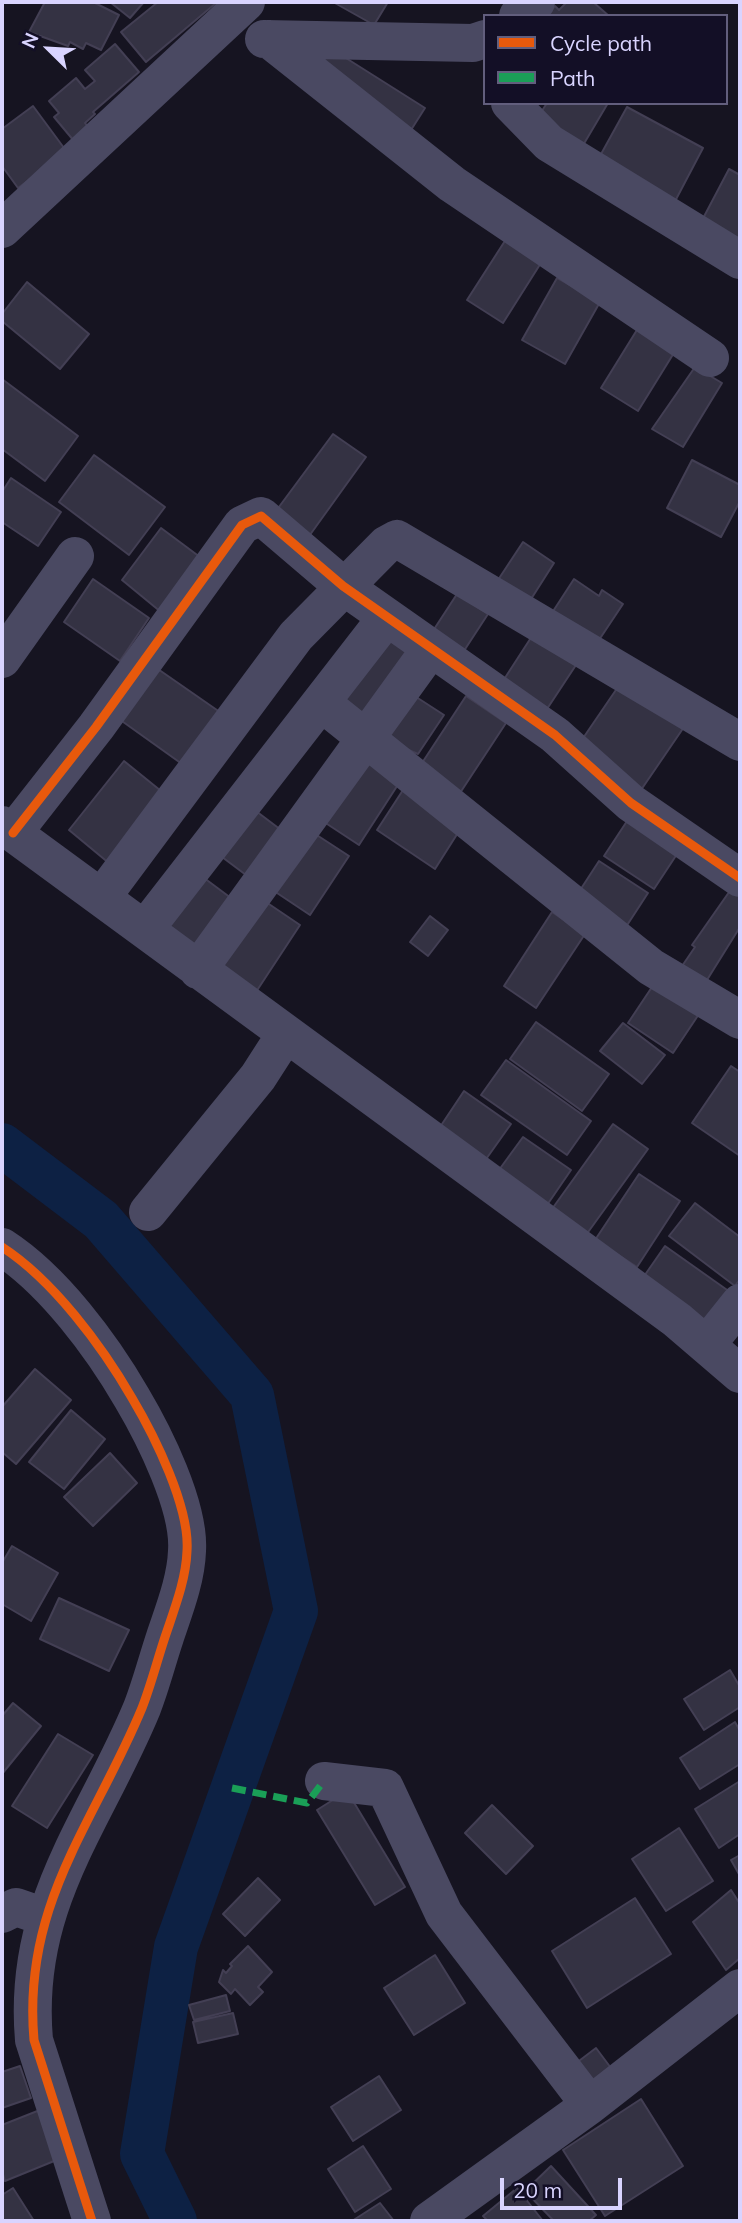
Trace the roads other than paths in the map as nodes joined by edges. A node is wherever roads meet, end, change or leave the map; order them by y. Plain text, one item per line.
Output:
1 (246, 2) edge
2 (536, 2) edge
3 (521, 14) edge
4 (209, 36) junction
5 (269, 39) junction
6 (472, 41) edge
7 (483, 68) edge
8 (512, 105) edge
9 (2, 229) edge
10 (740, 260) edge
11 (710, 358) dead end
12 (75, 556) dead end
13 (343, 586) junction
14 (387, 617) junction
15 (432, 648) junction
16 (2, 659) edge
17 (323, 704) junction
18 (365, 737) junction
19 (740, 742) edge
20 (7, 829) edge
21 (740, 878) edge
22 (102, 897) junction
23 (145, 929) junction
24 (198, 970) junction
25 (740, 1020) edge
26 (285, 1035) junction
27 (148, 1212) dead end
28 (2, 1247) edge
29 (740, 1303) edge
30 (708, 1343) junction
31 (740, 1374) edge
32 (324, 1781) dead end
33 (2, 1914) edge
34 (45, 1917) junction
35 (740, 1988) edge
36 (590, 2105) junction
37 (92, 2221) edge
38 (429, 2221) edge

1 - 4 street
2 - 3 street
4 - 5 street
4 - 9 street
5 - 6 street
5 - 11 street
6 - 7 street
8 - 10 street
12 - 16 street
13 - 14 street
13 - 19 street
13 - 20 street
13 - 22 street
14 - 15 street
14 - 17 street
15 - 18 street
15 - 21 street
17 - 18 street
17 - 23 street
18 - 24 street
18 - 25 street
20 - 22 street
22 - 23 street
23 - 24 street
24 - 26 street
26 - 27 street
26 - 30 street
28 - 34 street
29 - 30 street
30 - 31 street
32 - 36 street
33 - 34 street
34 - 37 street
35 - 36 street
36 - 38 street

